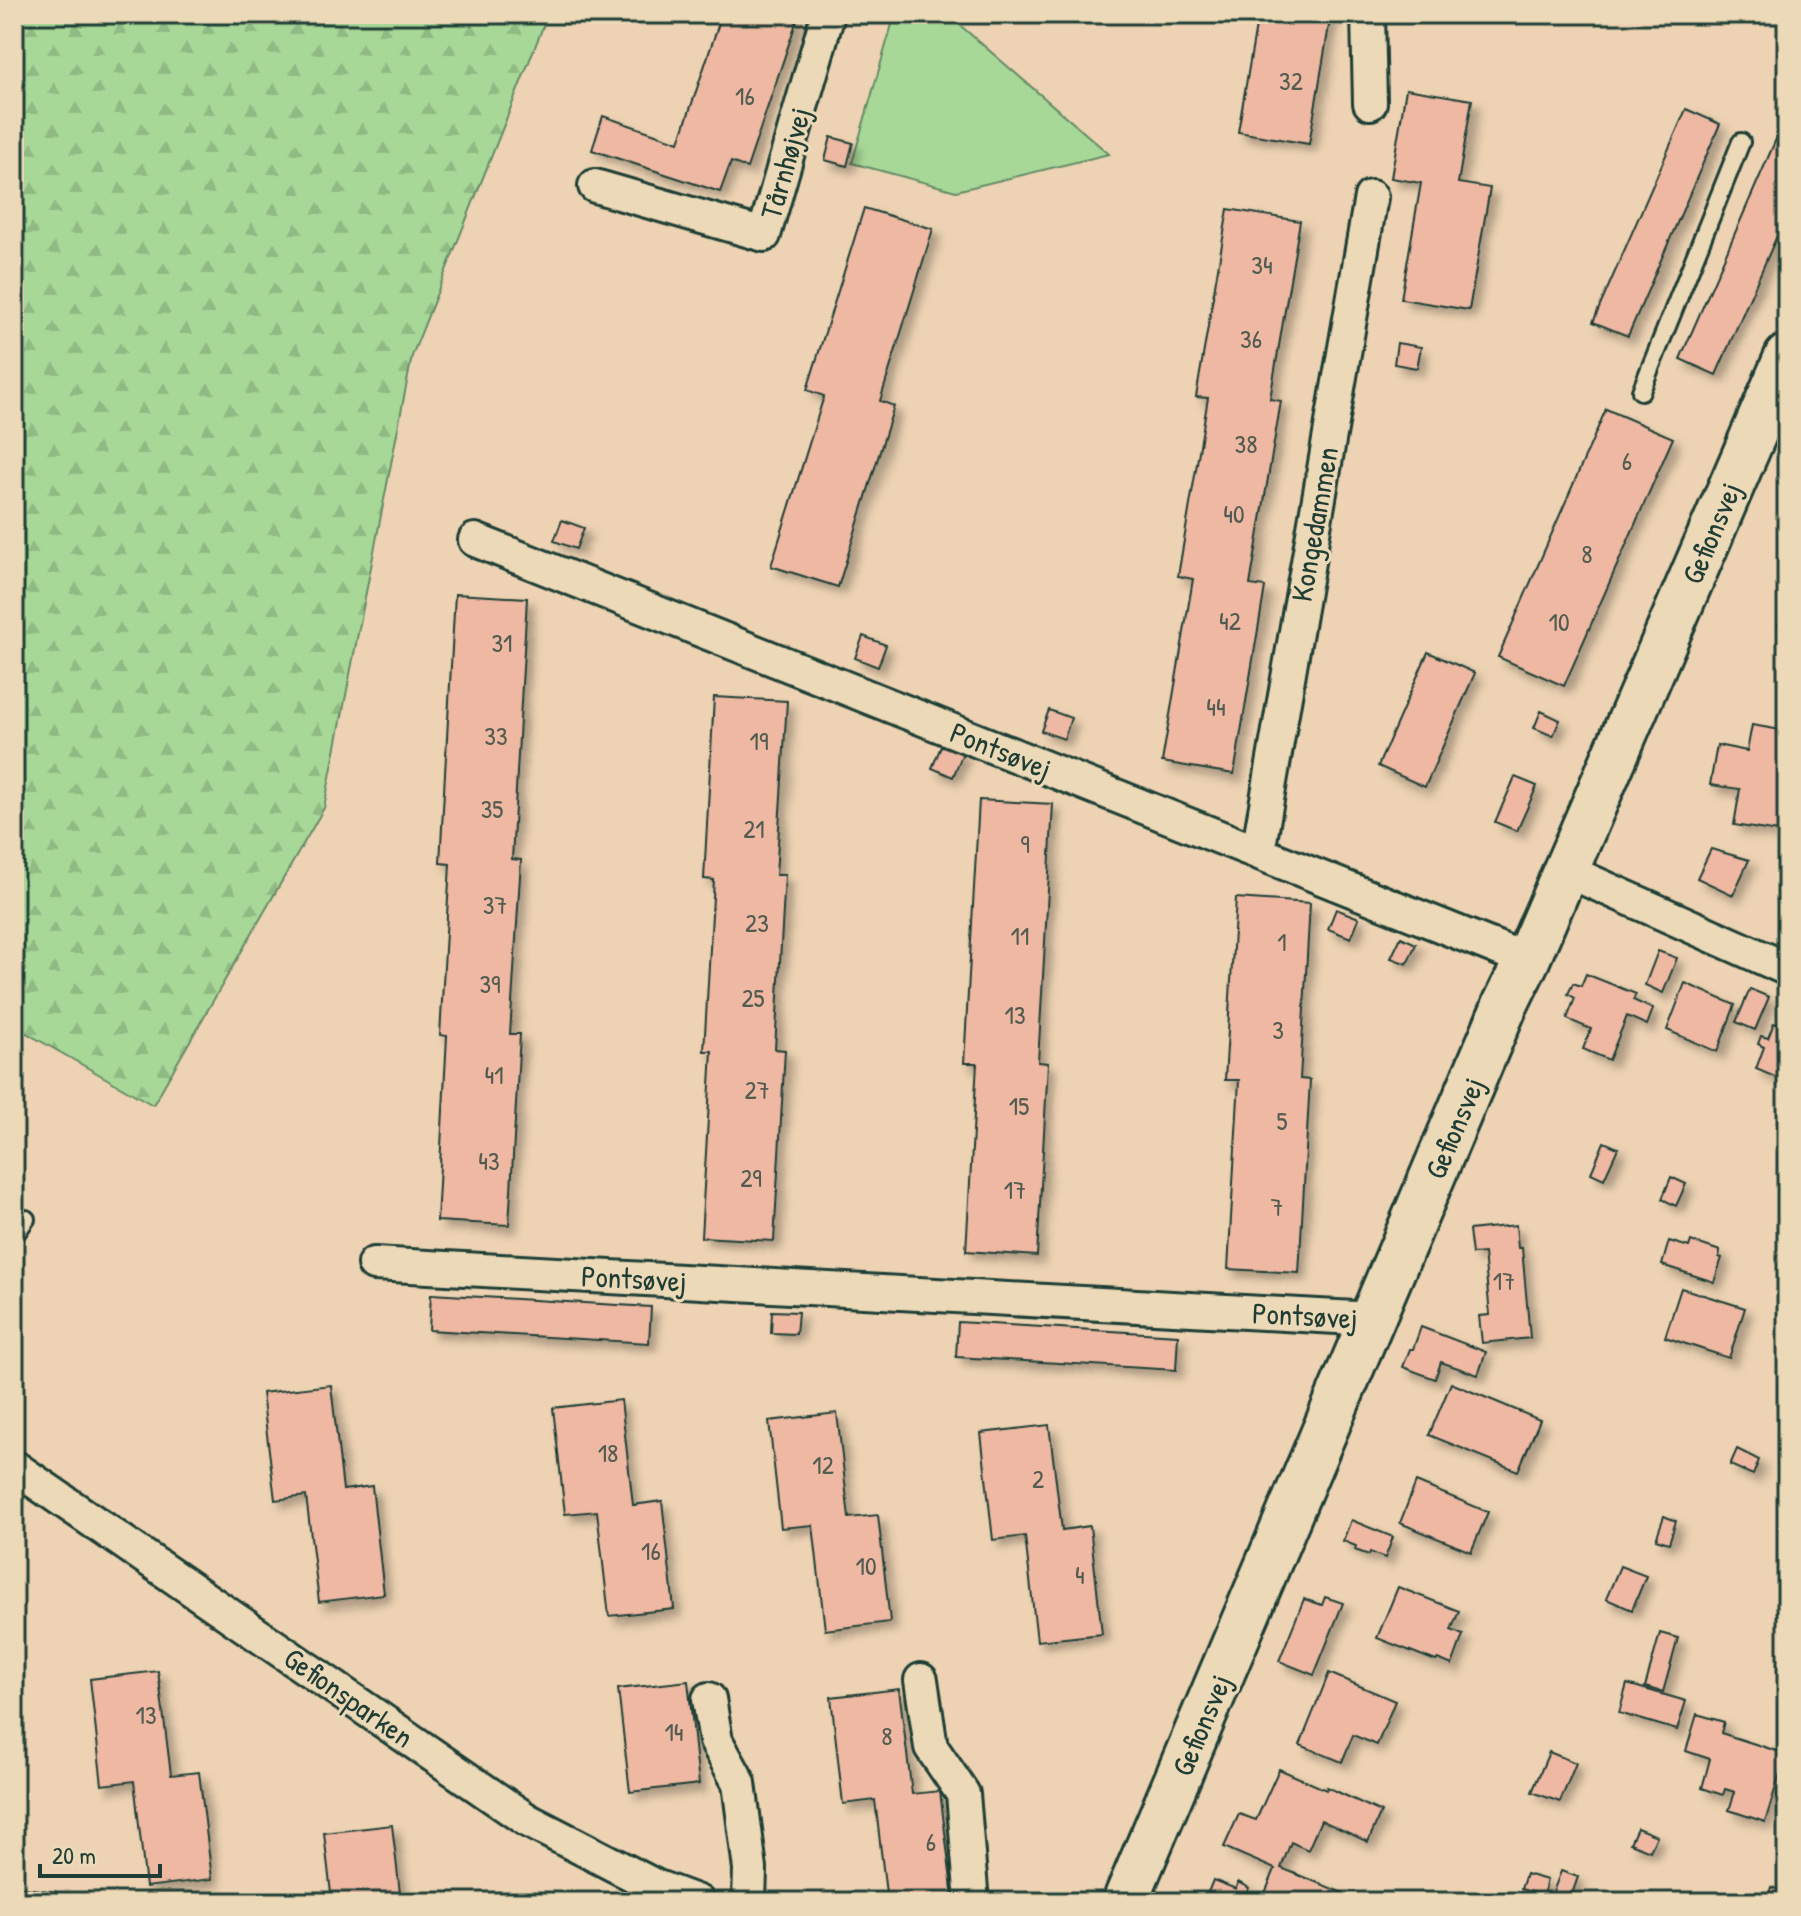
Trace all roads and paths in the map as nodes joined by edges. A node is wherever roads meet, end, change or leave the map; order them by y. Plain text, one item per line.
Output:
1 (828, 14) edge
2 (1368, 14) edge
3 (1370, 103) dead end
4 (1741, 142) dead end
5 (595, 186) dead end
6 (1371, 197) dead end
7 (1787, 357) edge
8 (1641, 391) dead end
9 (475, 540) dead end
10 (1258, 852) junction
11 (1565, 870) junction
12 (1527, 960) junction
13 (1787, 969) edge
14 (26, 1219) dead end
15 (14, 1236) edge
16 (374, 1264) dead end
17 (1373, 1319) junction
18 (14, 1467) edge
19 (921, 1680) dead end
20 (709, 1699) dead end
21 (698, 1902) edge
22 (749, 1902) edge
23 (972, 1902) edge
24 (1125, 1902) edge

1 - 5 street, Tårnhøjvej
2 - 3 street
4 - 8 lane
6 - 10 street, Kongedammen
7 - 11 main road, Gefionsvej
9 - 10 street, Pontsøvej
10 - 12 street, Pontsøvej
11 - 12 main road, Gefionsvej
11 - 13 street
12 - 17 main road, Gefionsvej
14 - 15 lane
16 - 17 street, Pontsøvej
17 - 24 main road, Gefionsvej
18 - 21 street, Gefionsparken
19 - 23 street
20 - 22 street

